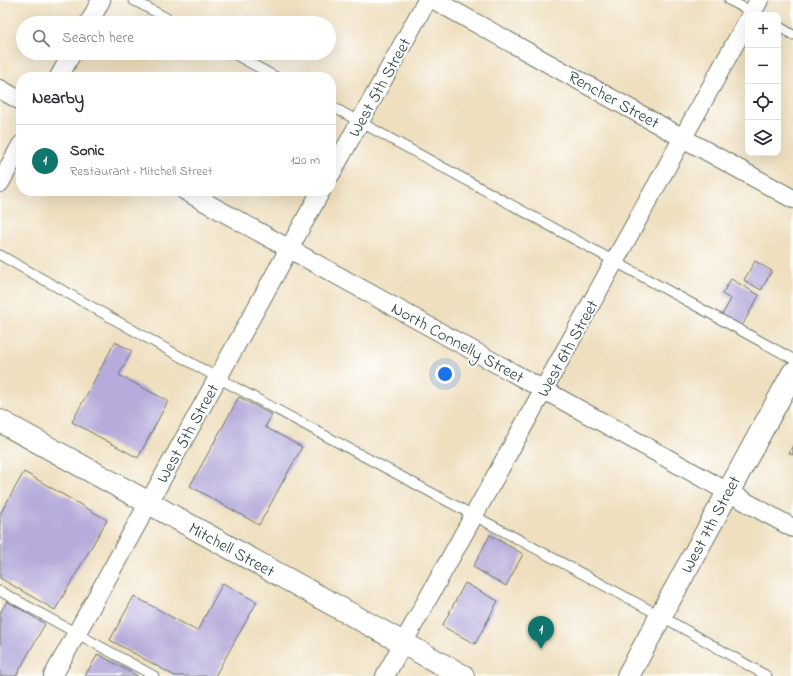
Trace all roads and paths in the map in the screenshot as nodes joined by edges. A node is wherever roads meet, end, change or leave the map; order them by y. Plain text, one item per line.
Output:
1 (102, 0) edge
2 (133, 0) edge
3 (427, 0) edge
4 (434, 0) edge
5 (730, 0) edge
6 (753, 12) edge
7 (93, 16) edge
8 (163, 16) edge
9 (745, 26) edge
10 (781, 28) edge
11 (793, 34) edge
12 (68, 60) edge
13 (245, 60) edge
14 (62, 72) edge
15 (267, 72) edge
16 (0, 89) edge
17 (16, 97) edge
18 (336, 109) edge
19 (360, 122) junction
20 (683, 137) junction
21 (16, 154) edge
22 (336, 165) edge
23 (0, 183) edge
24 (194, 196) edge
25 (318, 196) edge
26 (793, 199) edge
27 (289, 249) junction
28 (0, 255) edge
29 (615, 261) junction
30 (793, 359) edge
31 (793, 373) edge
32 (218, 378) junction
33 (544, 389) junction
34 (0, 421) edge
35 (728, 492) junction
36 (149, 503) junction
37 (474, 515) junction
38 (793, 528) edge
39 (0, 591) edge
40 (661, 616) junction
41 (77, 634) junction
42 (404, 643) junction
43 (53, 676) edge
44 (154, 676) edge
45 (386, 676) edge
46 (464, 676) edge
47 (628, 676) edge
48 (768, 676) edge

1 - 7 street
2 - 8 lane
3 - 19 street, West 5th Street
4 - 20 street, Rencher Street
5 - 6 lane
9 - 20 street, West 6th Street
10 - 11 lane
12 - 14 street
13 - 15 lane
16 - 17 street
18 - 19 lane
19 - 22 street, West 5th Street
19 - 29 lane
20 - 26 street, Rencher Street
20 - 29 street, West 6th Street
21 - 23 street
24 - 27 street, North Connelly Street
25 - 27 street, West 5th Street
27 - 32 street, West 5th Street
27 - 33 street, North Connelly Street
28 - 32 lane
29 - 30 lane
29 - 33 street, West 6th Street
31 - 35 street, West 7th Street
32 - 36 street, West 5th Street
32 - 37 lane
33 - 35 street, North Connelly Street
33 - 37 street, West 6th Street
34 - 36 street, Mitchell Street
35 - 38 street, North Connelly Street
35 - 40 street, West 7th Street
36 - 41 street, West 5th Street
36 - 42 street, Mitchell Street
37 - 40 lane
37 - 42 street, West 6th Street
39 - 41 lane
40 - 47 street, West 7th Street
40 - 48 lane
41 - 43 street, West 5th Street
41 - 44 lane
42 - 45 street, West 6th Street
42 - 46 street, Mitchell Street

